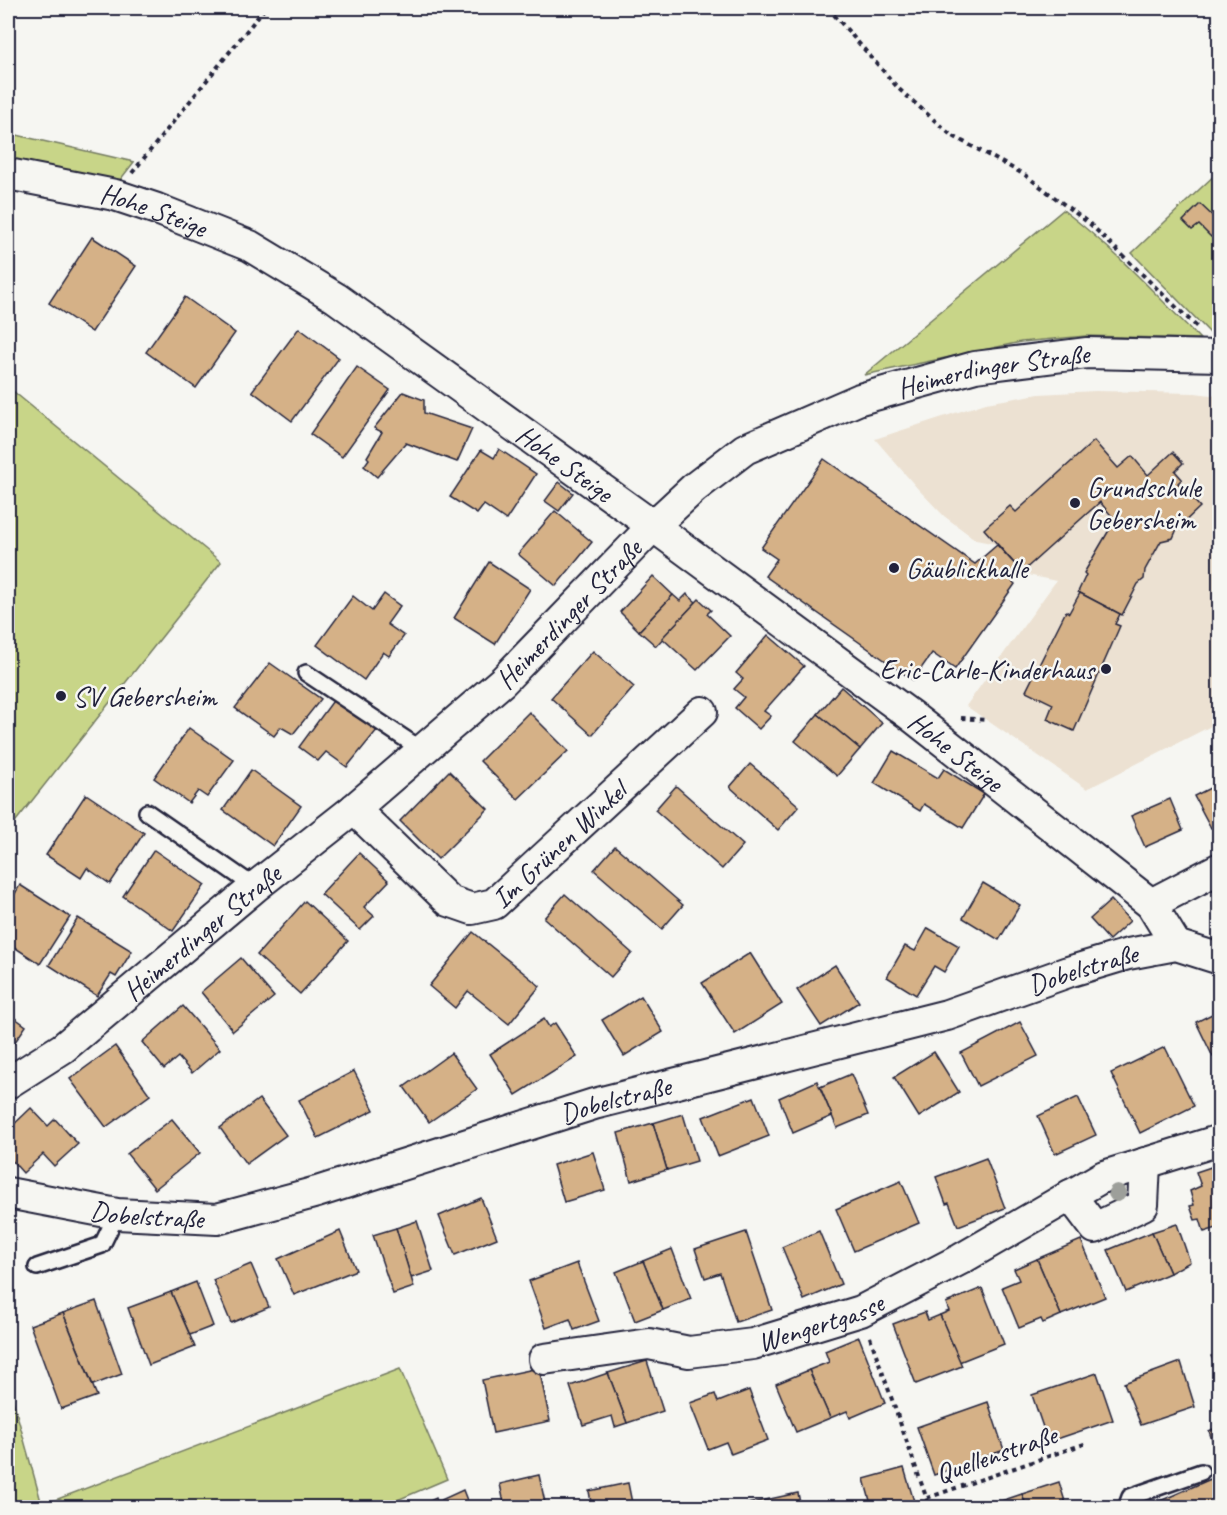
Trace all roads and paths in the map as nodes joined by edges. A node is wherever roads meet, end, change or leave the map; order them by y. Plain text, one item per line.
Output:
1 (265, 8) edge
2 (828, 8) edge
3 (8, 174) edge
4 (115, 195) junction
5 (1193, 322) dead end
6 (1220, 356) edge
7 (652, 526) junction
8 (306, 673) dead end
9 (702, 712) dead end
10 (422, 750) junction
11 (354, 809) junction
12 (147, 812) dead end
13 (1220, 868) edge
14 (255, 887) junction
15 (1151, 904) junction
16 (1176, 945) junction
17 (1220, 959) edge
18 (8, 1083) edge
19 (1220, 1140) edge
20 (1145, 1163) junction
21 (8, 1193) edge
22 (1070, 1195) junction
23 (117, 1214) junction
24 (37, 1267) dead end
25 (869, 1332) dead end
26 (544, 1359) dead end
27 (1087, 1443) dead end
28 (1201, 1472) dead end
29 (927, 1498) junction
30 (930, 1508) edge
31 (1126, 1508) edge

1 - 4 path
2 - 5 path
3 - 4 street, Hohe Steige
4 - 7 street, Hohe Steige
6 - 7 street, Heimerdinger Straße
7 - 10 street, Heimerdinger Straße
7 - 15 street, Hohe Steige
8 - 10 lane
9 - 11 street, Im Grünen Winkel
10 - 11 street, Heimerdinger Straße
11 - 14 street, Heimerdinger Straße
12 - 14 lane
13 - 15 street
14 - 18 street, Heimerdinger Straße
15 - 16 street, Hohe Steige
16 - 17 street, Dobelstraße
16 - 23 street, Dobelstraße
19 - 20 street, Wengertgasse
20 - 22 street, Wengertgasse
20 - 22 street
21 - 23 street, Dobelstraße
22 - 26 street, Wengertgasse
23 - 24 lane
25 - 29 path
27 - 29 path, Quellenstraße
28 - 31 lane
29 - 30 path, Quellenstraße

